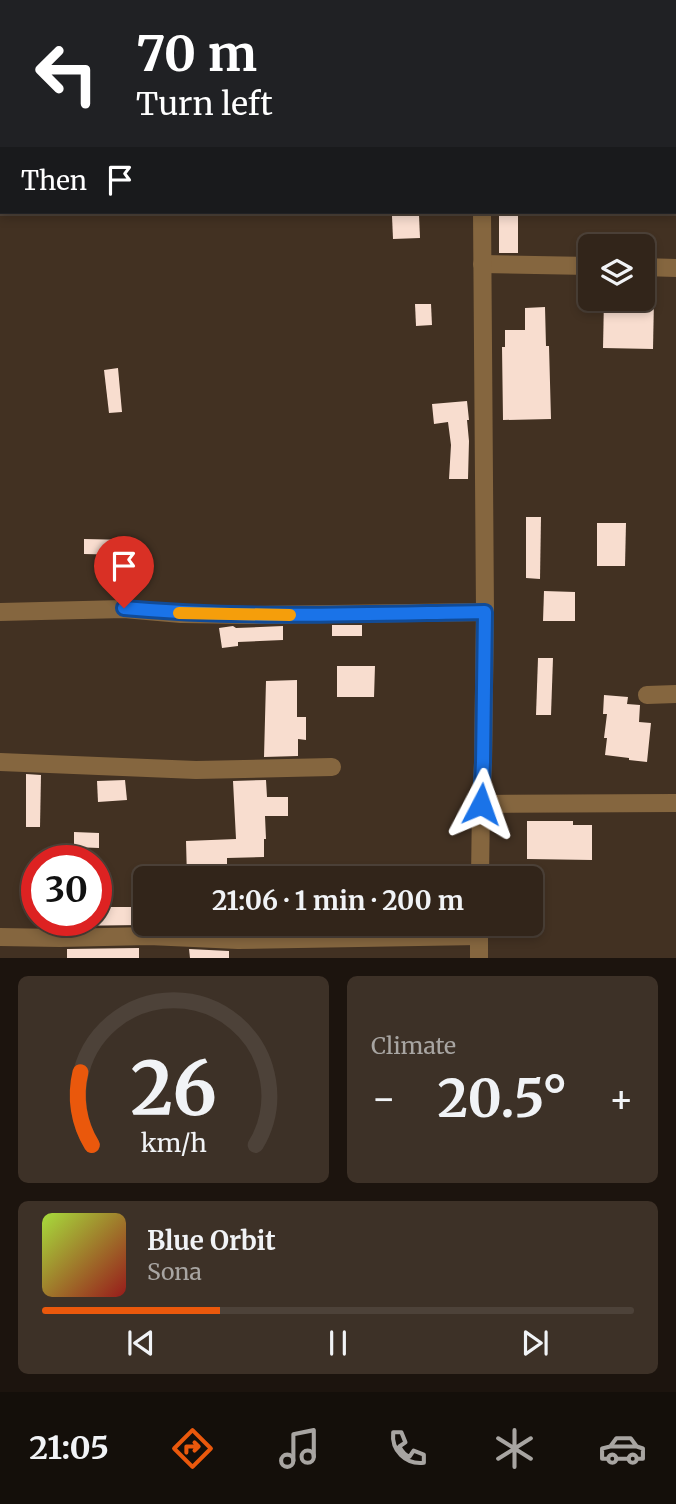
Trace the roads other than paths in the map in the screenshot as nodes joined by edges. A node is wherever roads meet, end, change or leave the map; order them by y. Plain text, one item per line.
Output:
1 (482, 214) edge
2 (482, 264) junction
3 (578, 266) edge
4 (655, 267) edge
5 (676, 268) edge
6 (0, 612) edge
7 (485, 612) junction
8 (676, 694) edge
9 (648, 695) dead end
10 (0, 762) edge
11 (332, 767) dead end
12 (676, 803) edge
13 (481, 804) junction
14 (480, 866) edge
15 (149, 936) edge
16 (149, 936) edge
17 (334, 936) edge
18 (479, 936) edge
19 (0, 937) edge
20 (479, 958) edge

1 - 2 street
2 - 3 street
2 - 7 street
4 - 5 street
6 - 7 street
7 - 13 street
8 - 9 street
10 - 11 street
12 - 13 street
13 - 14 street
15 - 17 street
16 - 19 street
18 - 20 street

